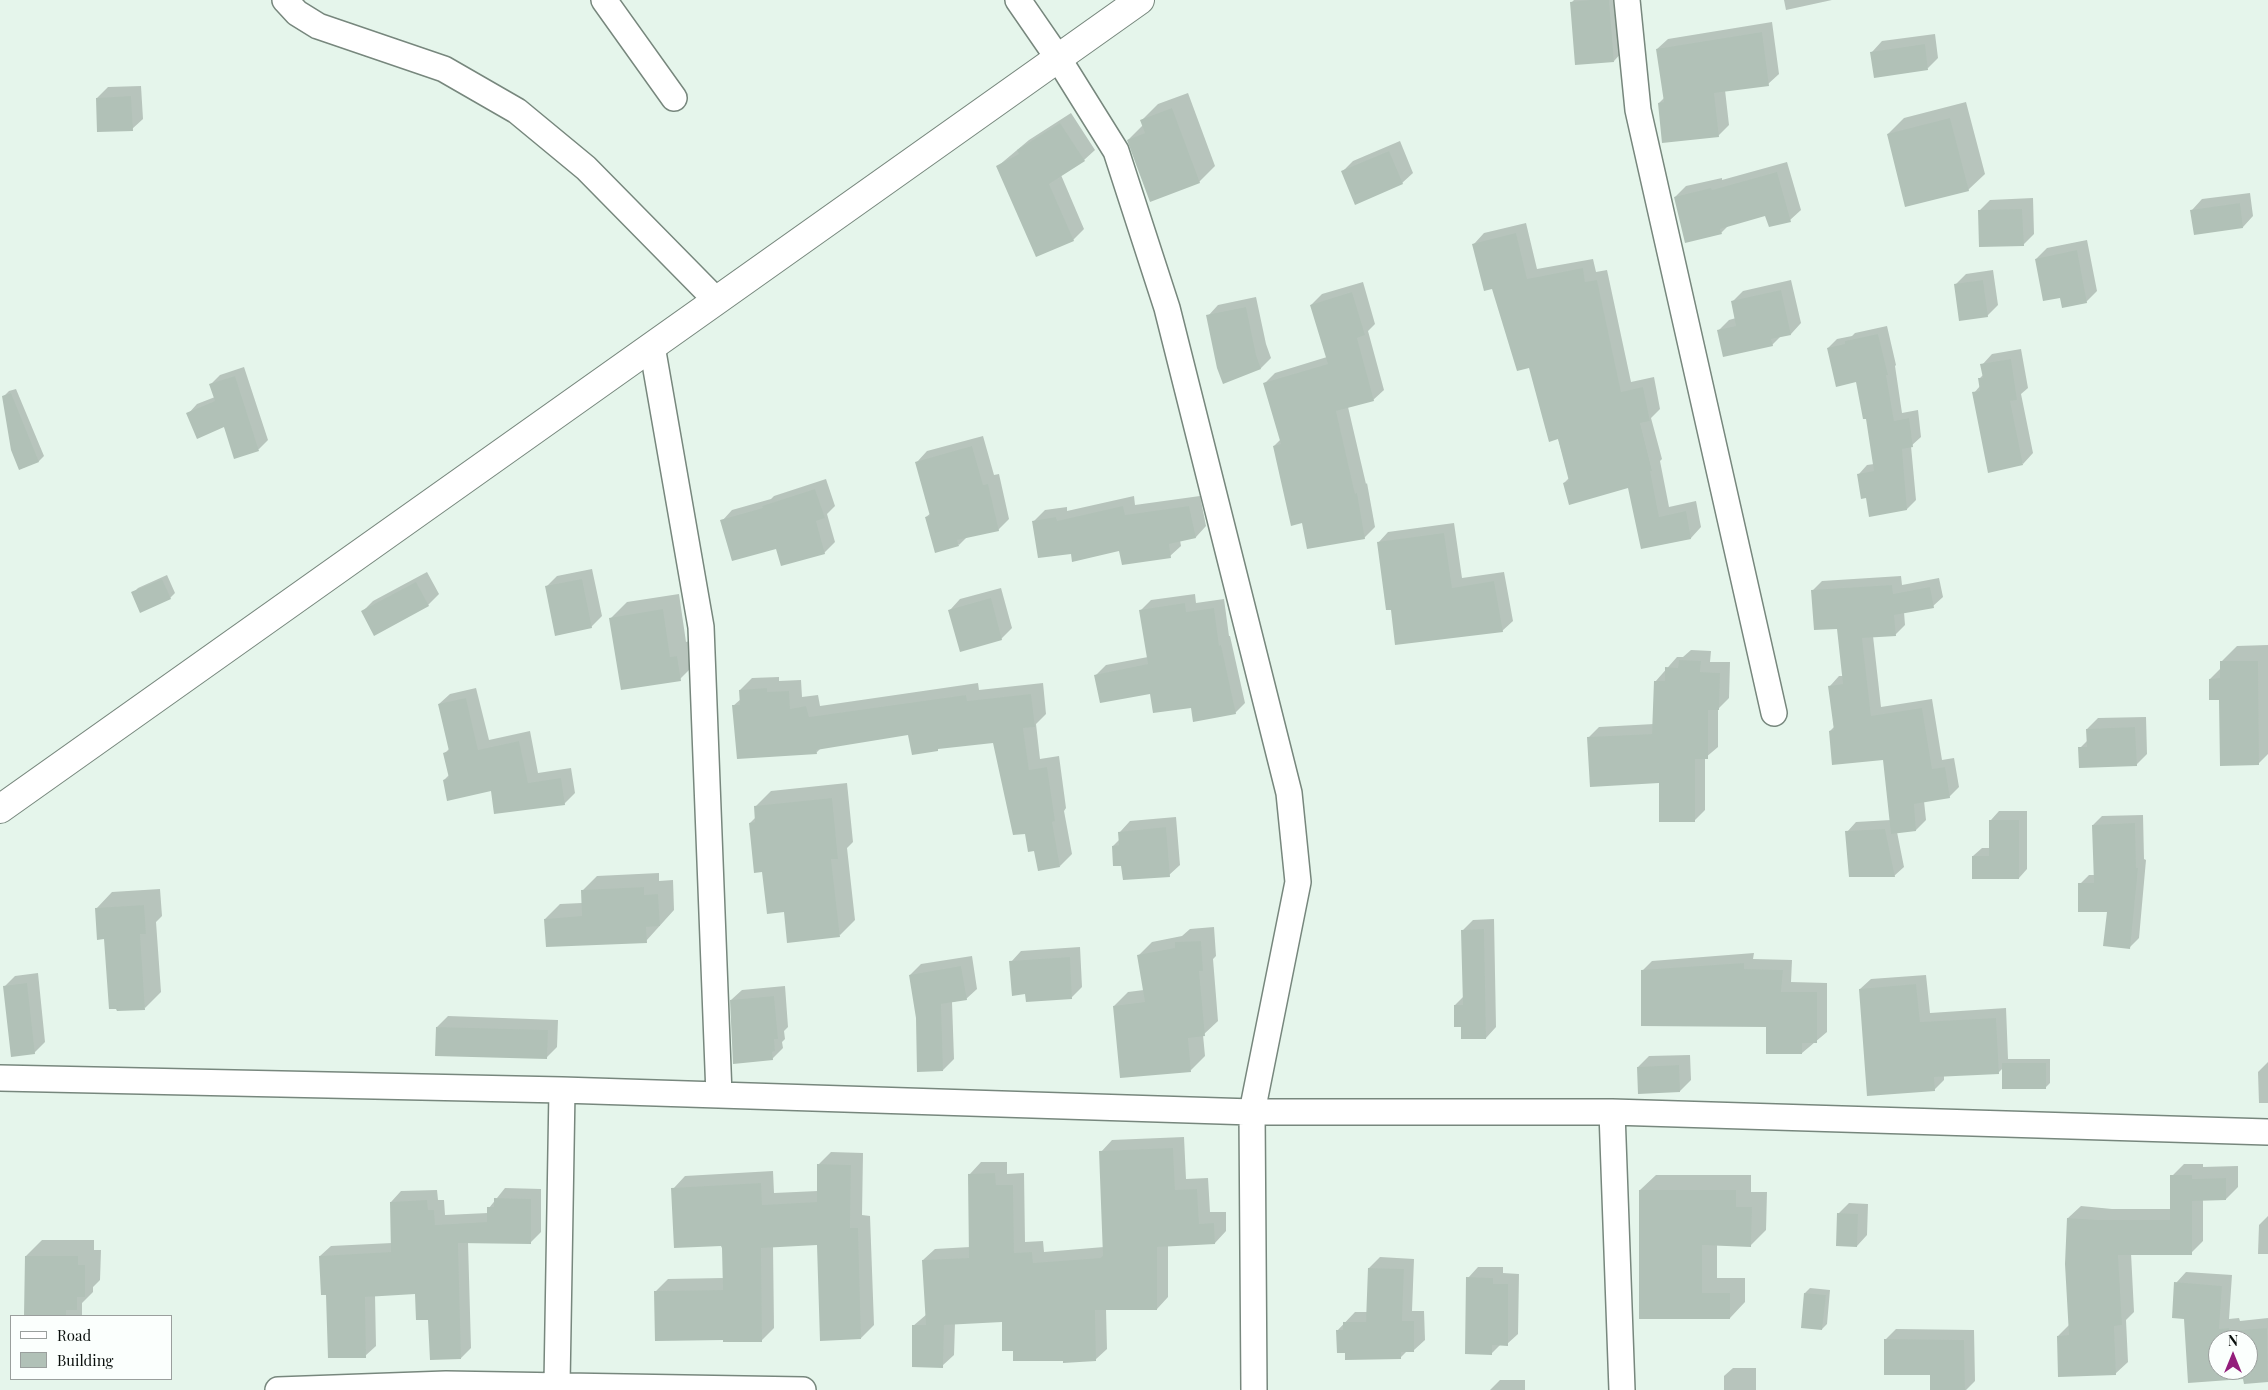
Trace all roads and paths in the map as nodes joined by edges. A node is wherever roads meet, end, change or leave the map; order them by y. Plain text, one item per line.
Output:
1 (285, 0) edge
2 (604, 0) edge
3 (1018, 0) edge
4 (1140, 0) edge
5 (1627, 0) edge
6 (1058, 58) junction
7 (674, 98) dead end
8 (716, 300) junction
9 (652, 346) junction
10 (1774, 713) dead end
11 (0, 809) edge
12 (0, 1078) edge
13 (562, 1090) junction
14 (719, 1096) junction
15 (1252, 1112) junction
16 (1612, 1112) junction
17 (2268, 1132) edge
18 (558, 1384) junction
19 (446, 1387) edge
20 (278, 1390) edge
21 (803, 1390) edge
22 (1254, 1390) edge
23 (1622, 1390) edge

1 - 8 street
2 - 7 street
3 - 6 street
4 - 6 street
5 - 10 street
6 - 8 street
6 - 15 street
8 - 9 street
9 - 11 street
9 - 14 street
12 - 13 street
13 - 14 street
13 - 18 street
14 - 15 street
15 - 16 street
15 - 22 street
16 - 17 street
16 - 23 street
18 - 19 street
18 - 21 street
19 - 20 street

